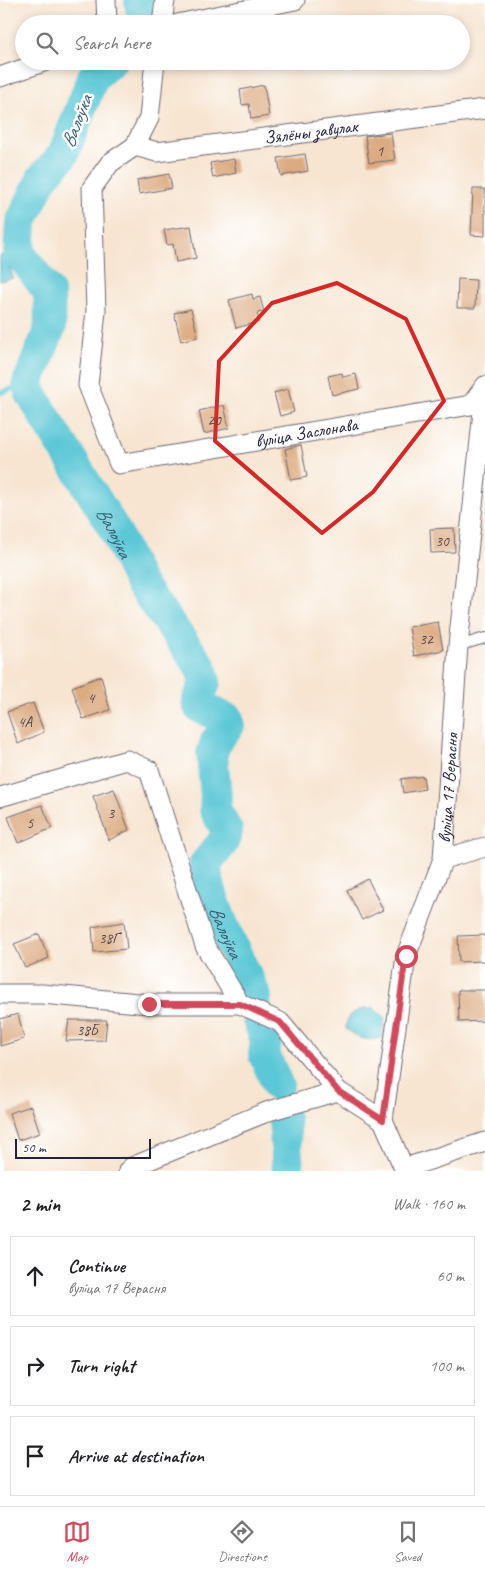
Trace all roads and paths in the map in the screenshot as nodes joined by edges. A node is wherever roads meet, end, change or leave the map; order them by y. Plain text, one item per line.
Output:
1 (106, 0) edge
2 (165, 0) edge
3 (295, 0) edge
4 (107, 15) edge
5 (163, 15) edge
6 (221, 15) edge
7 (20, 70) edge
8 (154, 70) edge
9 (0, 77) edge
10 (485, 109) edge
11 (135, 146) junction
12 (485, 386) edge
13 (485, 393) edge
14 (485, 638) edge
15 (458, 646) junction
16 (0, 797) edge
17 (485, 847) edge
18 (443, 859) junction
19 (0, 994) edge
20 (240, 1004) junction
21 (338, 1091) junction
22 (383, 1120) junction
23 (485, 1142) edge
24 (405, 1169) edge
25 (128, 1171) edge

1 - 4 street
2 - 5 street
3 - 6 street
7 - 9 street
8 - 11 street
10 - 11 street, Зялёны завулак
11 - 12 street, вуліца Заслонава
13 - 15 street, вуліца 17 Верасня
14 - 15 lane
15 - 18 street, вуліца 17 Верасня
16 - 20 street
17 - 18 street
18 - 22 street, вуліца 17 Верасня
19 - 20 street
20 - 21 street
21 - 22 street
21 - 25 street
22 - 24 street
23 - 24 street

